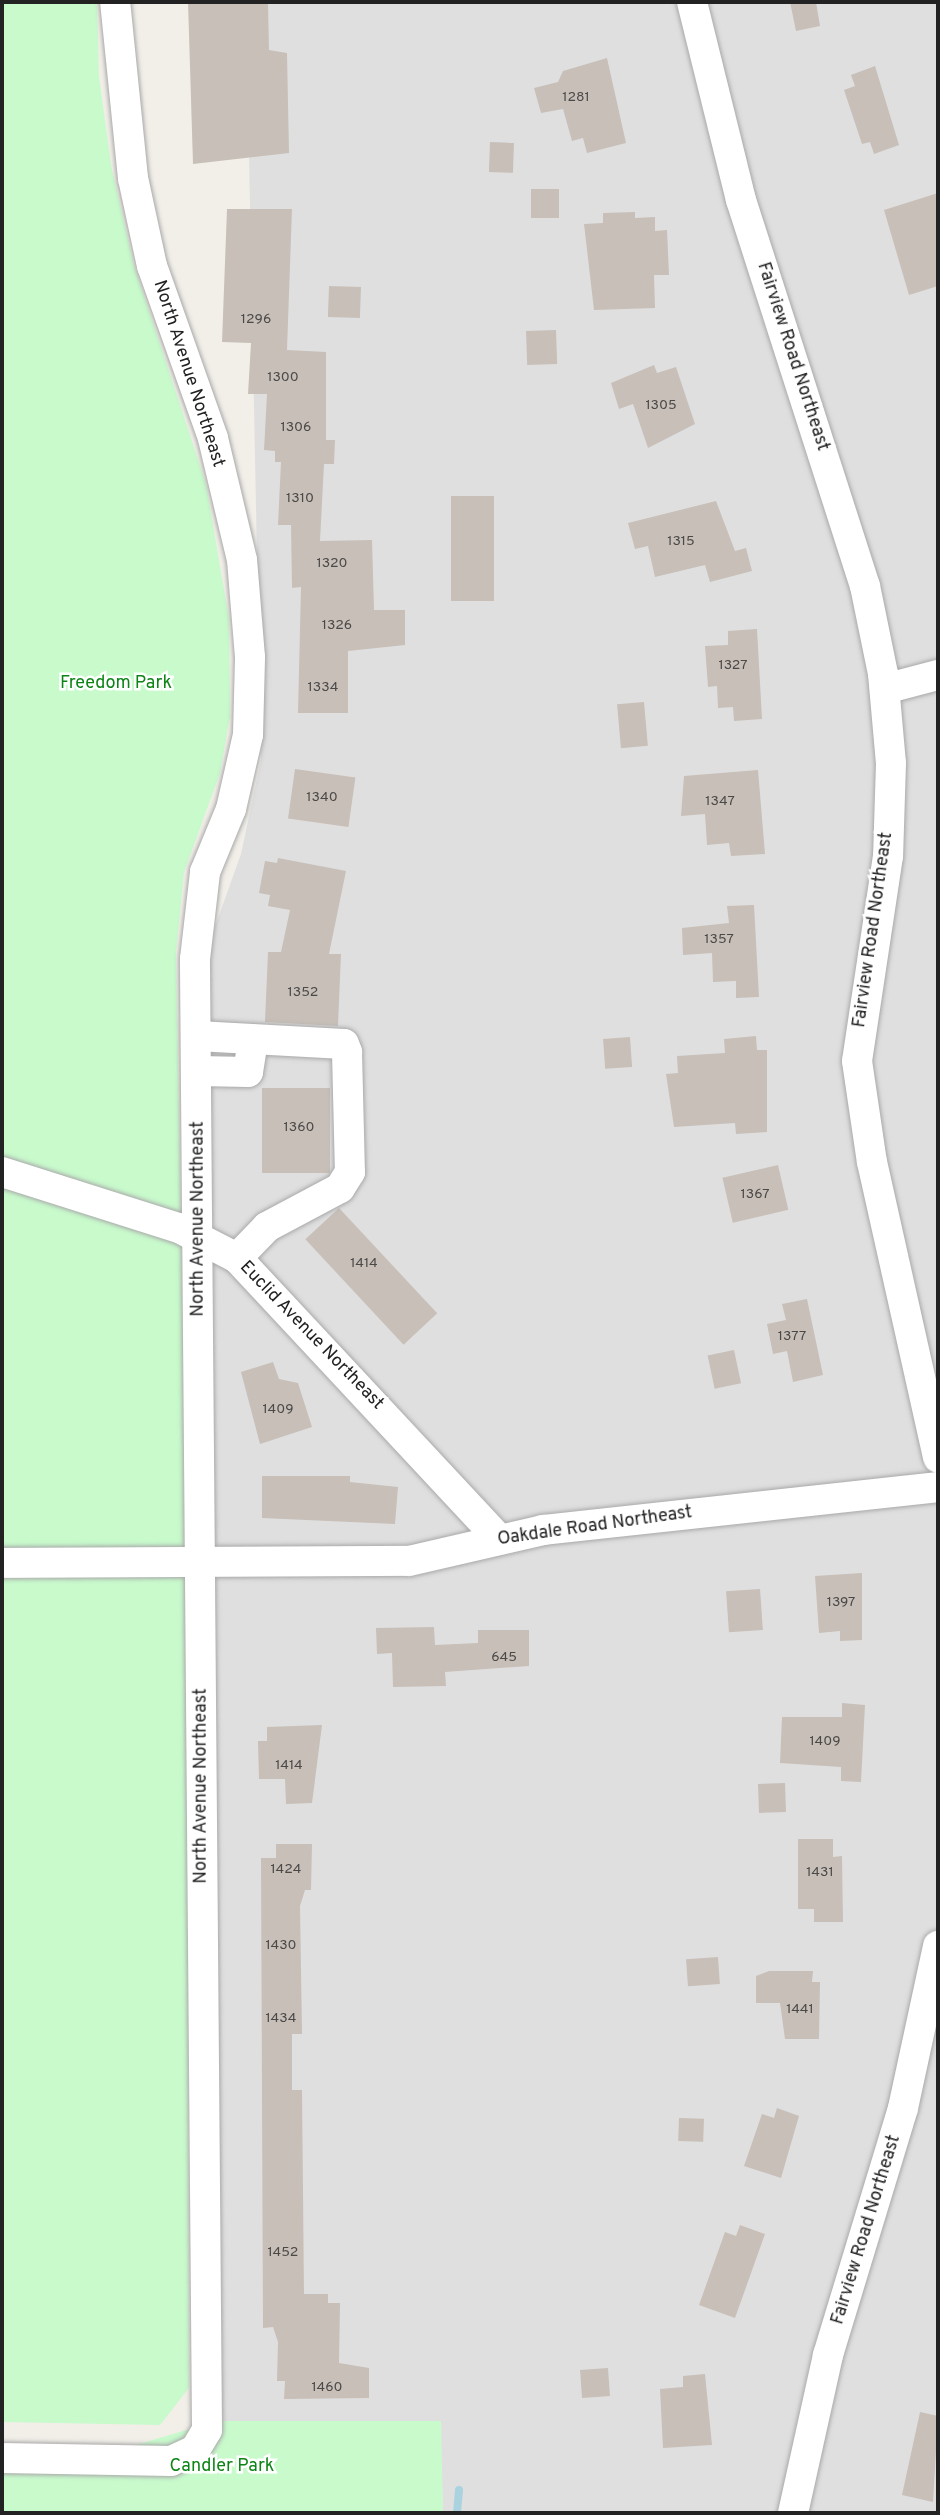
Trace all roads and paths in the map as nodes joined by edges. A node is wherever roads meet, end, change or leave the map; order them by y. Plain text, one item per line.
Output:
1 (115, 2) edge
2 (692, 2) edge
3 (938, 675) edge
4 (885, 689) junction
5 (197, 1037) junction
6 (253, 1039) junction
7 (198, 1071) junction
8 (2, 1172) edge
9 (200, 1238) junction
10 (237, 1258) junction
11 (938, 1458) edge
12 (938, 1487) edge
13 (498, 1538) junction
14 (200, 1559) junction
15 (2, 1563) edge
16 (938, 1946) edge
17 (2, 2458) edge
18 (793, 2513) edge

1 - 5 street, North Avenue Northeast
2 - 4 street, Fairview Road Northeast
3 - 4 street
4 - 11 street, Fairview Road Northeast
5 - 6 street
5 - 7 street, North Avenue Northeast
6 - 7 street
6 - 10 street
7 - 9 street, North Avenue Northeast
8 - 9 street, Euclid Avenue Northeast
9 - 10 street, Euclid Avenue Northeast
9 - 14 street, North Avenue Northeast
10 - 13 street, Euclid Avenue Northeast
12 - 13 street, Oakdale Road Northeast
13 - 14 street, Oakdale Road Northeast
14 - 15 street, Oakdale Road Northeast
14 - 17 street, North Avenue Northeast
16 - 18 street, Fairview Road Northeast

